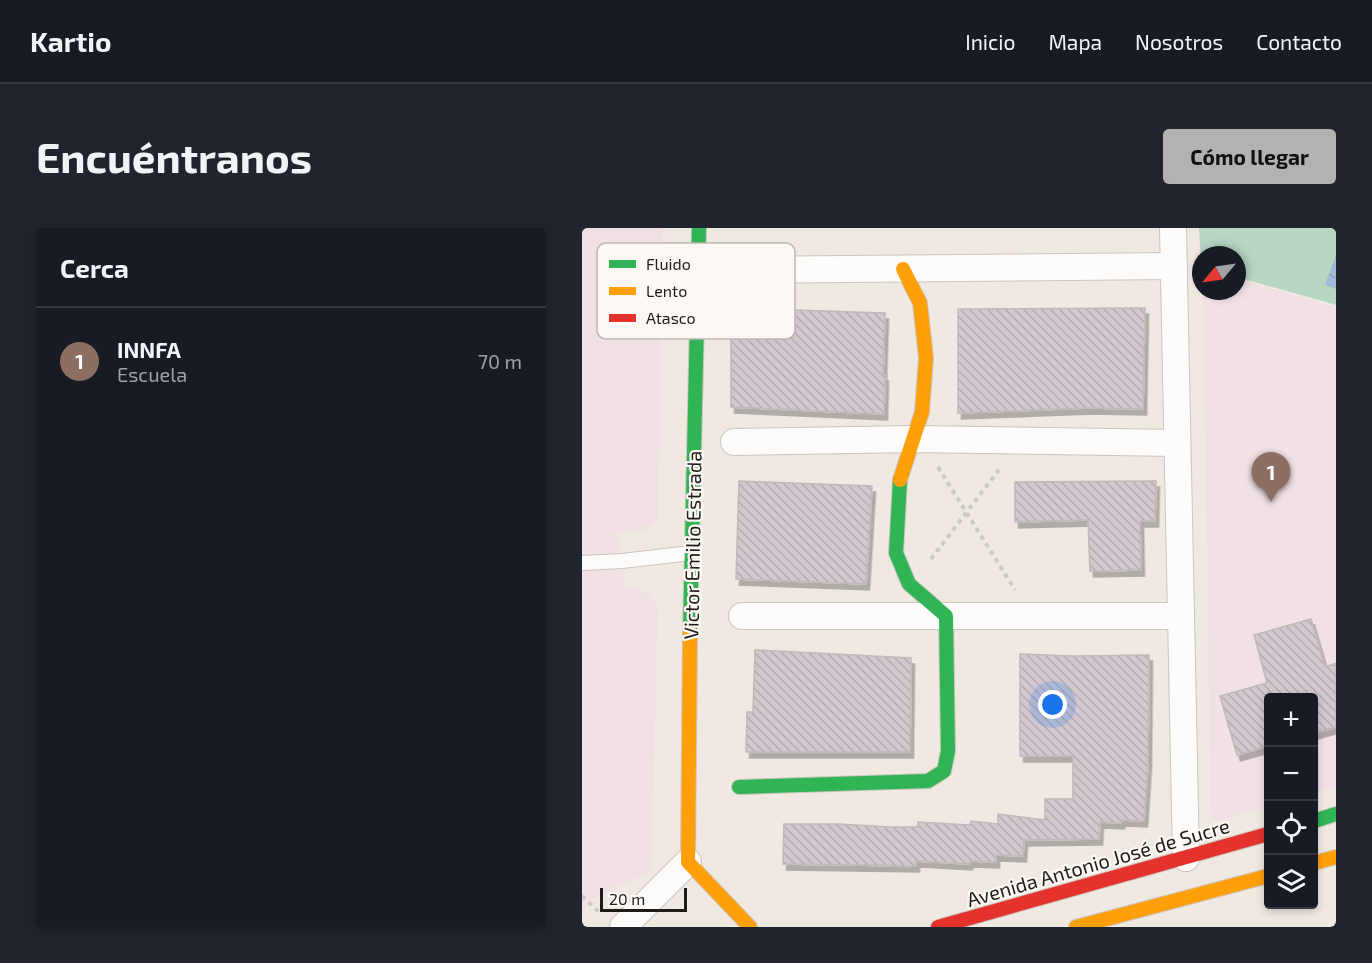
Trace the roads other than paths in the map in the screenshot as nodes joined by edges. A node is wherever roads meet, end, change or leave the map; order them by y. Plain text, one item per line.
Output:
1 (699, 228) edge
2 (1173, 228) edge
3 (699, 243) edge
4 (1174, 266) junction
5 (903, 269) junction
6 (795, 270) edge
7 (696, 339) edge
8 (917, 440) junction
9 (734, 442) dead end
10 (1177, 443) junction
11 (691, 553) junction
12 (582, 564) edge
13 (742, 616) dead end
14 (946, 616) junction
15 (1181, 616) junction
16 (739, 787) dead end
17 (1336, 814) edge
18 (1318, 820) edge
19 (1264, 835) edge
20 (1336, 857) edge
21 (1186, 858) junction
22 (688, 862) junction
23 (1318, 862) edge
24 (1264, 877) edge
25 (614, 923) edge
26 (750, 927) edge
27 (938, 927) edge
28 (1076, 927) edge

1 - 3 street, Victor Emilio Estrada
2 - 4 street
4 - 5 street
4 - 10 street
5 - 6 street
5 - 8 street
7 - 11 street, Victor Emilio Estrada
8 - 9 street
8 - 10 street
8 - 14 street
10 - 15 street
11 - 12 lane
11 - 22 street, Victor Emilio Estrada
13 - 14 street
14 - 15 street
14 - 16 street
15 - 21 street
17 - 18 street
19 - 21 street, Avenida Antonio José de Sucre
20 - 23 street
21 - 27 street, Avenida Antonio José de Sucre
22 - 25 street
22 - 26 street
24 - 28 street

